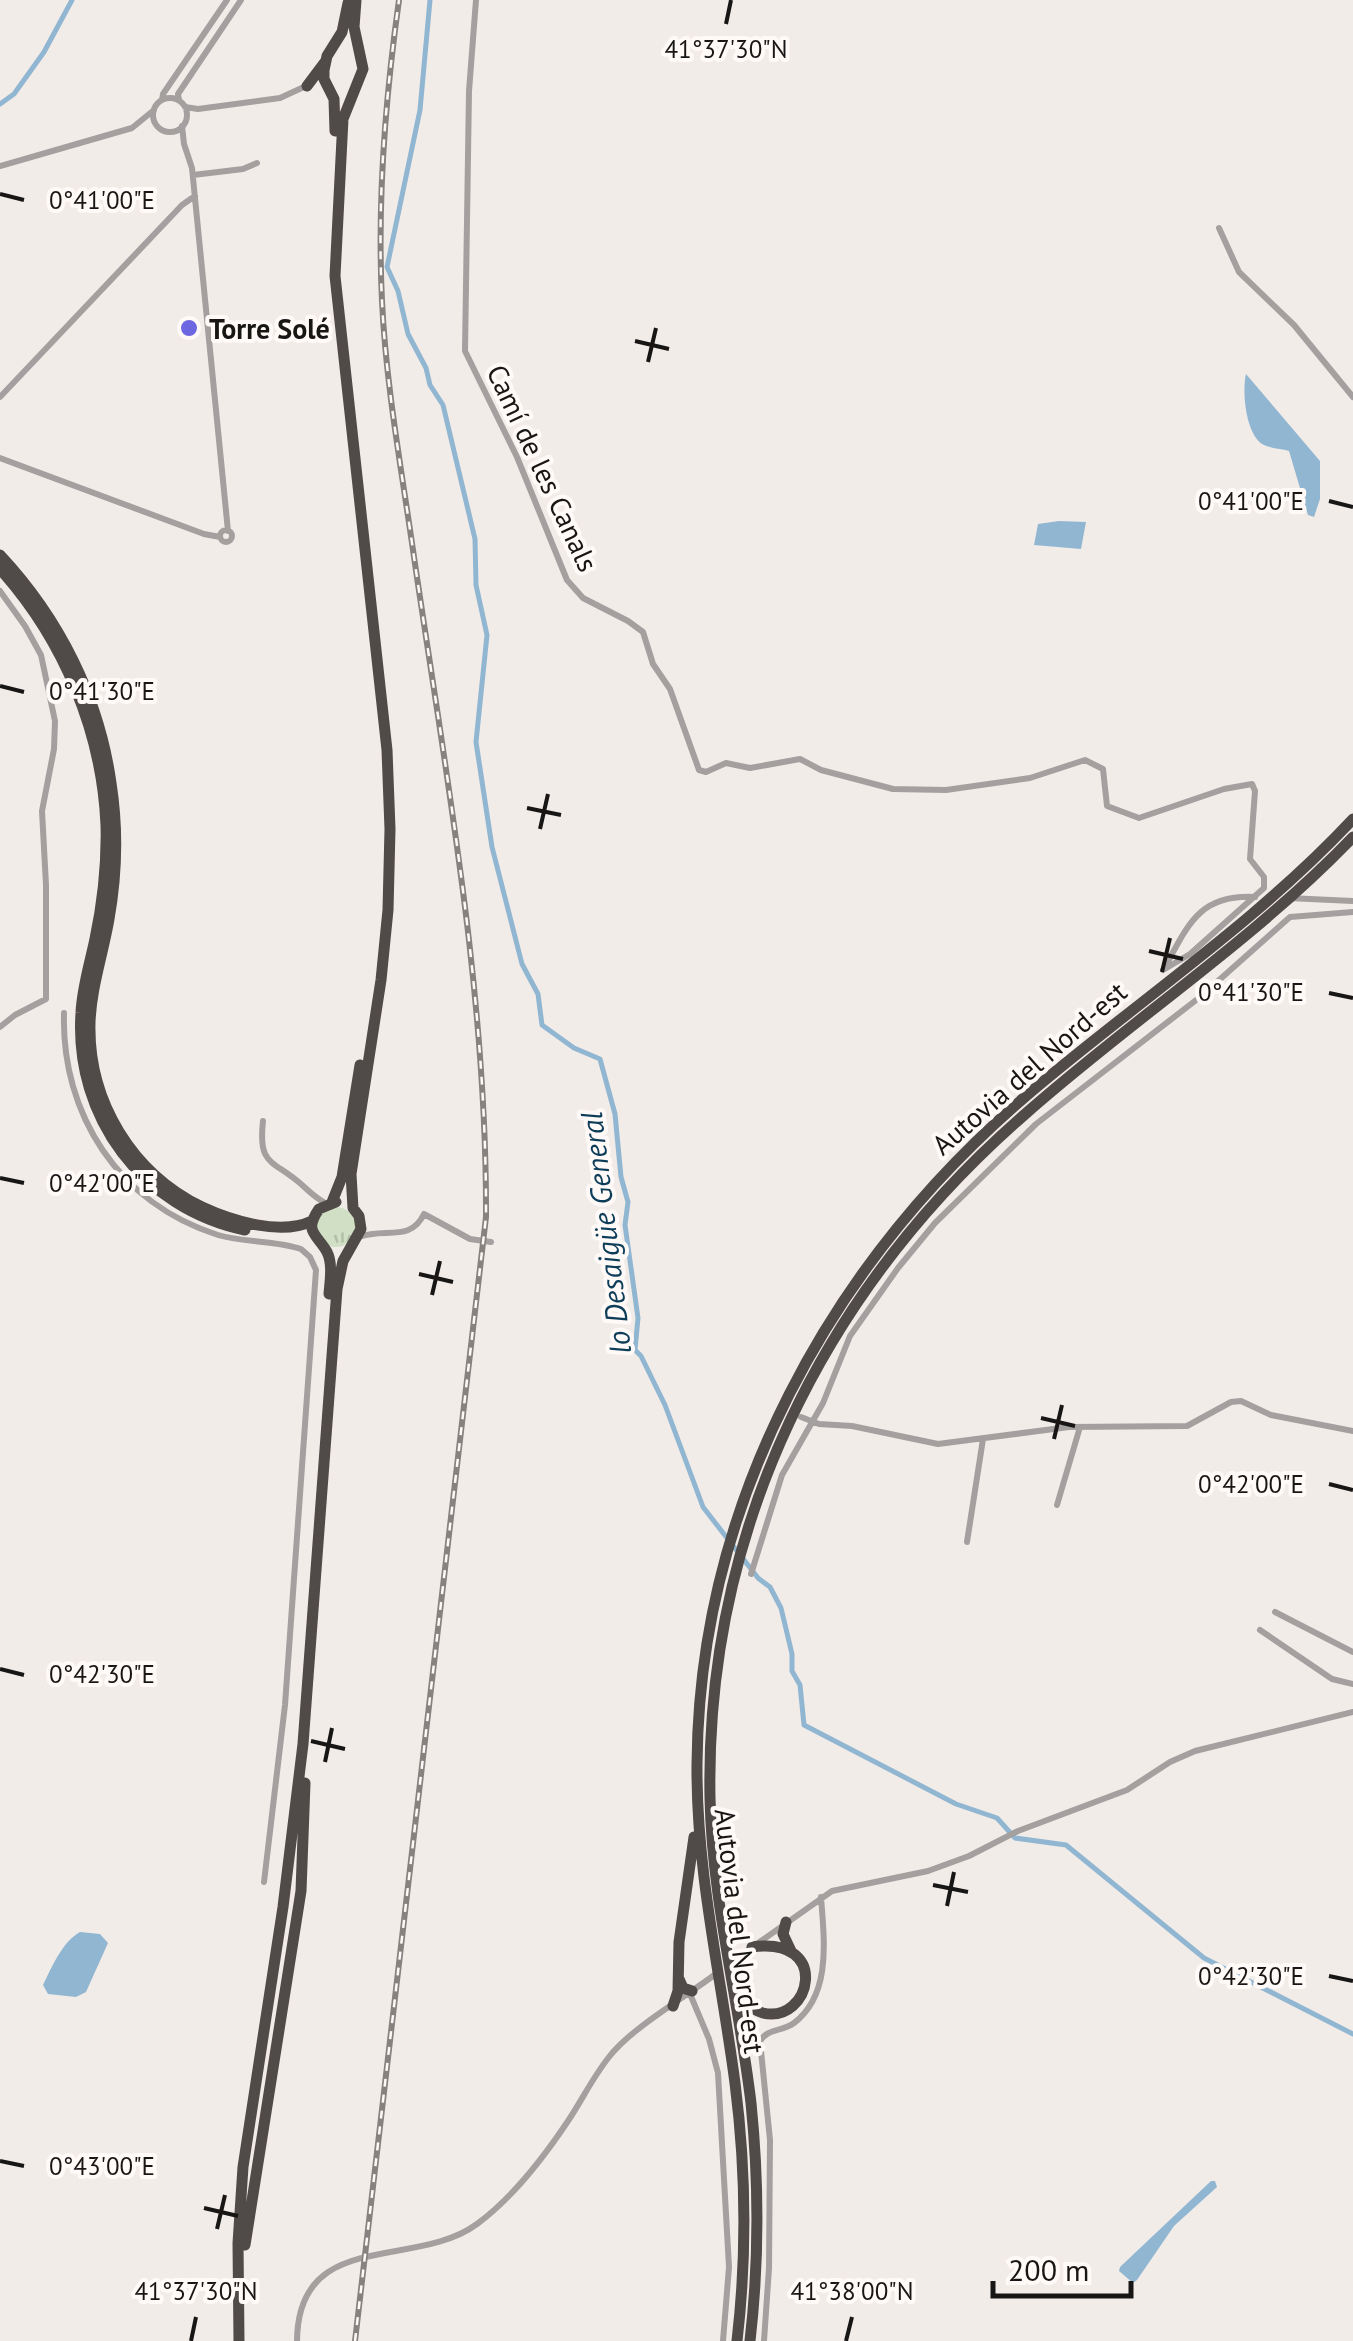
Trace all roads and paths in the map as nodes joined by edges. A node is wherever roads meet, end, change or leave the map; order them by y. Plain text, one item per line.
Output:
1 (228, 0) edge
2 (241, 0) edge
3 (352, 0) edge
4 (476, 0) edge
5 (217, 15) junction
6 (227, 20) junction
7 (336, 45) junction
8 (358, 48) junction
9 (325, 62) junction
10 (307, 86) junction
11 (329, 88) junction
12 (166, 90) junction
13 (356, 90) junction
14 (162, 100) junction
15 (181, 100) junction
16 (198, 109) junction
17 (154, 110) junction
18 (184, 123) junction
19 (135, 126) junction
20 (164, 130) junction
21 (184, 144) junction
22 (257, 163) dead end
23 (0, 166) edge
24 (193, 175) junction
25 (195, 196) junction
26 (1219, 228) dead end
27 (0, 397) edge
28 (1353, 398) edge
29 (0, 458) edge
30 (0, 555) edge
31 (0, 569) edge
32 (0, 591) edge
33 (1353, 819) edge
34 (1353, 837) edge
35 (1353, 901) edge
36 (1353, 912) edge
37 (64, 1013) dead end
38 (0, 1027) edge
39 (263, 1121) dead end
40 (312, 1196) junction
41 (322, 1210) junction
42 (356, 1212) junction
43 (381, 1232) junction
44 (314, 1238) junction
45 (491, 1242) dead end
46 (354, 1243) junction
47 (326, 1249) junction
48 (334, 1316) junction
49 (801, 1418) dead end
50 (814, 1422) junction
51 (1080, 1427) junction
52 (1353, 1431) edge
53 (983, 1439) junction
54 (1057, 1505) dead end
55 (966, 1542) dead end
56 (752, 1571) dead end
57 (1276, 1612) dead end
58 (1260, 1630) dead end
59 (1353, 1652) edge
60 (1353, 1684) edge
61 (1353, 1712) edge
62 (697, 1792) junction
63 (711, 1817) junction
64 (264, 1882) dead end
65 (820, 1897) junction
66 (786, 1922) junction
67 (748, 1950) junction
68 (791, 1951) junction
69 (679, 1979) junction
70 (694, 1990) junction
71 (673, 2006) junction
72 (238, 2324) junction
73 (235, 2341) edge
74 (297, 2341) edge
75 (723, 2341) edge
76 (737, 2341) edge
77 (750, 2341) edge
78 (764, 2341) edge

1 - 5 street
2 - 6 street
3 - 7 highway
3 - 8 highway
4 - 35 street, Camí de les Canals
5 - 6 street
5 - 12 street
6 - 15 street
7 - 8 highway
7 - 9 highway
8 - 13 highway
9 - 10 highway
9 - 11 highway
10 - 11 highway
10 - 16 street
11 - 13 highway
11 - 41 highway
12 - 14 street
12 - 15 street
13 - 42 highway
14 - 15 street
14 - 17 street
15 - 16 street
15 - 18 street
16 - 18 street
17 - 19 street
17 - 20 street
18 - 20 street
18 - 21 street
19 - 20 street
19 - 23 street
20 - 21 street
21 - 24 street
22 - 24 street
24 - 25 street
25 - 27 street
25 - 29 street
26 - 28 street
30 - 41 highway
31 - 44 highway
32 - 38 street
33 - 62 highway, Autovia del Nord-est
34 - 63 highway, Autovia del Nord-est
36 - 50 street
37 - 64 street
39 - 40 street
40 - 41 street
40 - 41 street
41 - 42 highway
41 - 44 highway
42 - 43 street
42 - 46 highway
43 - 45 street
43 - 46 street
44 - 47 highway
46 - 47 highway
46 - 48 highway
47 - 73 highway
48 - 72 highway
48 - 72 highway
49 - 50 street
50 - 53 street
50 - 56 street
51 - 52 street
51 - 53 street
51 - 54 street
53 - 55 street
57 - 59 street
58 - 60 street
61 - 65 street
62 - 69 highway
62 - 76 highway, Autovia del Nord-est
63 - 68 highway
63 - 77 highway, Autovia del Nord-est
65 - 66 street
65 - 78 street
66 - 67 street
66 - 68 highway
67 - 68 highway
67 - 70 street
69 - 70 highway
69 - 71 highway
70 - 71 street
70 - 75 street
71 - 74 street
72 - 73 highway

